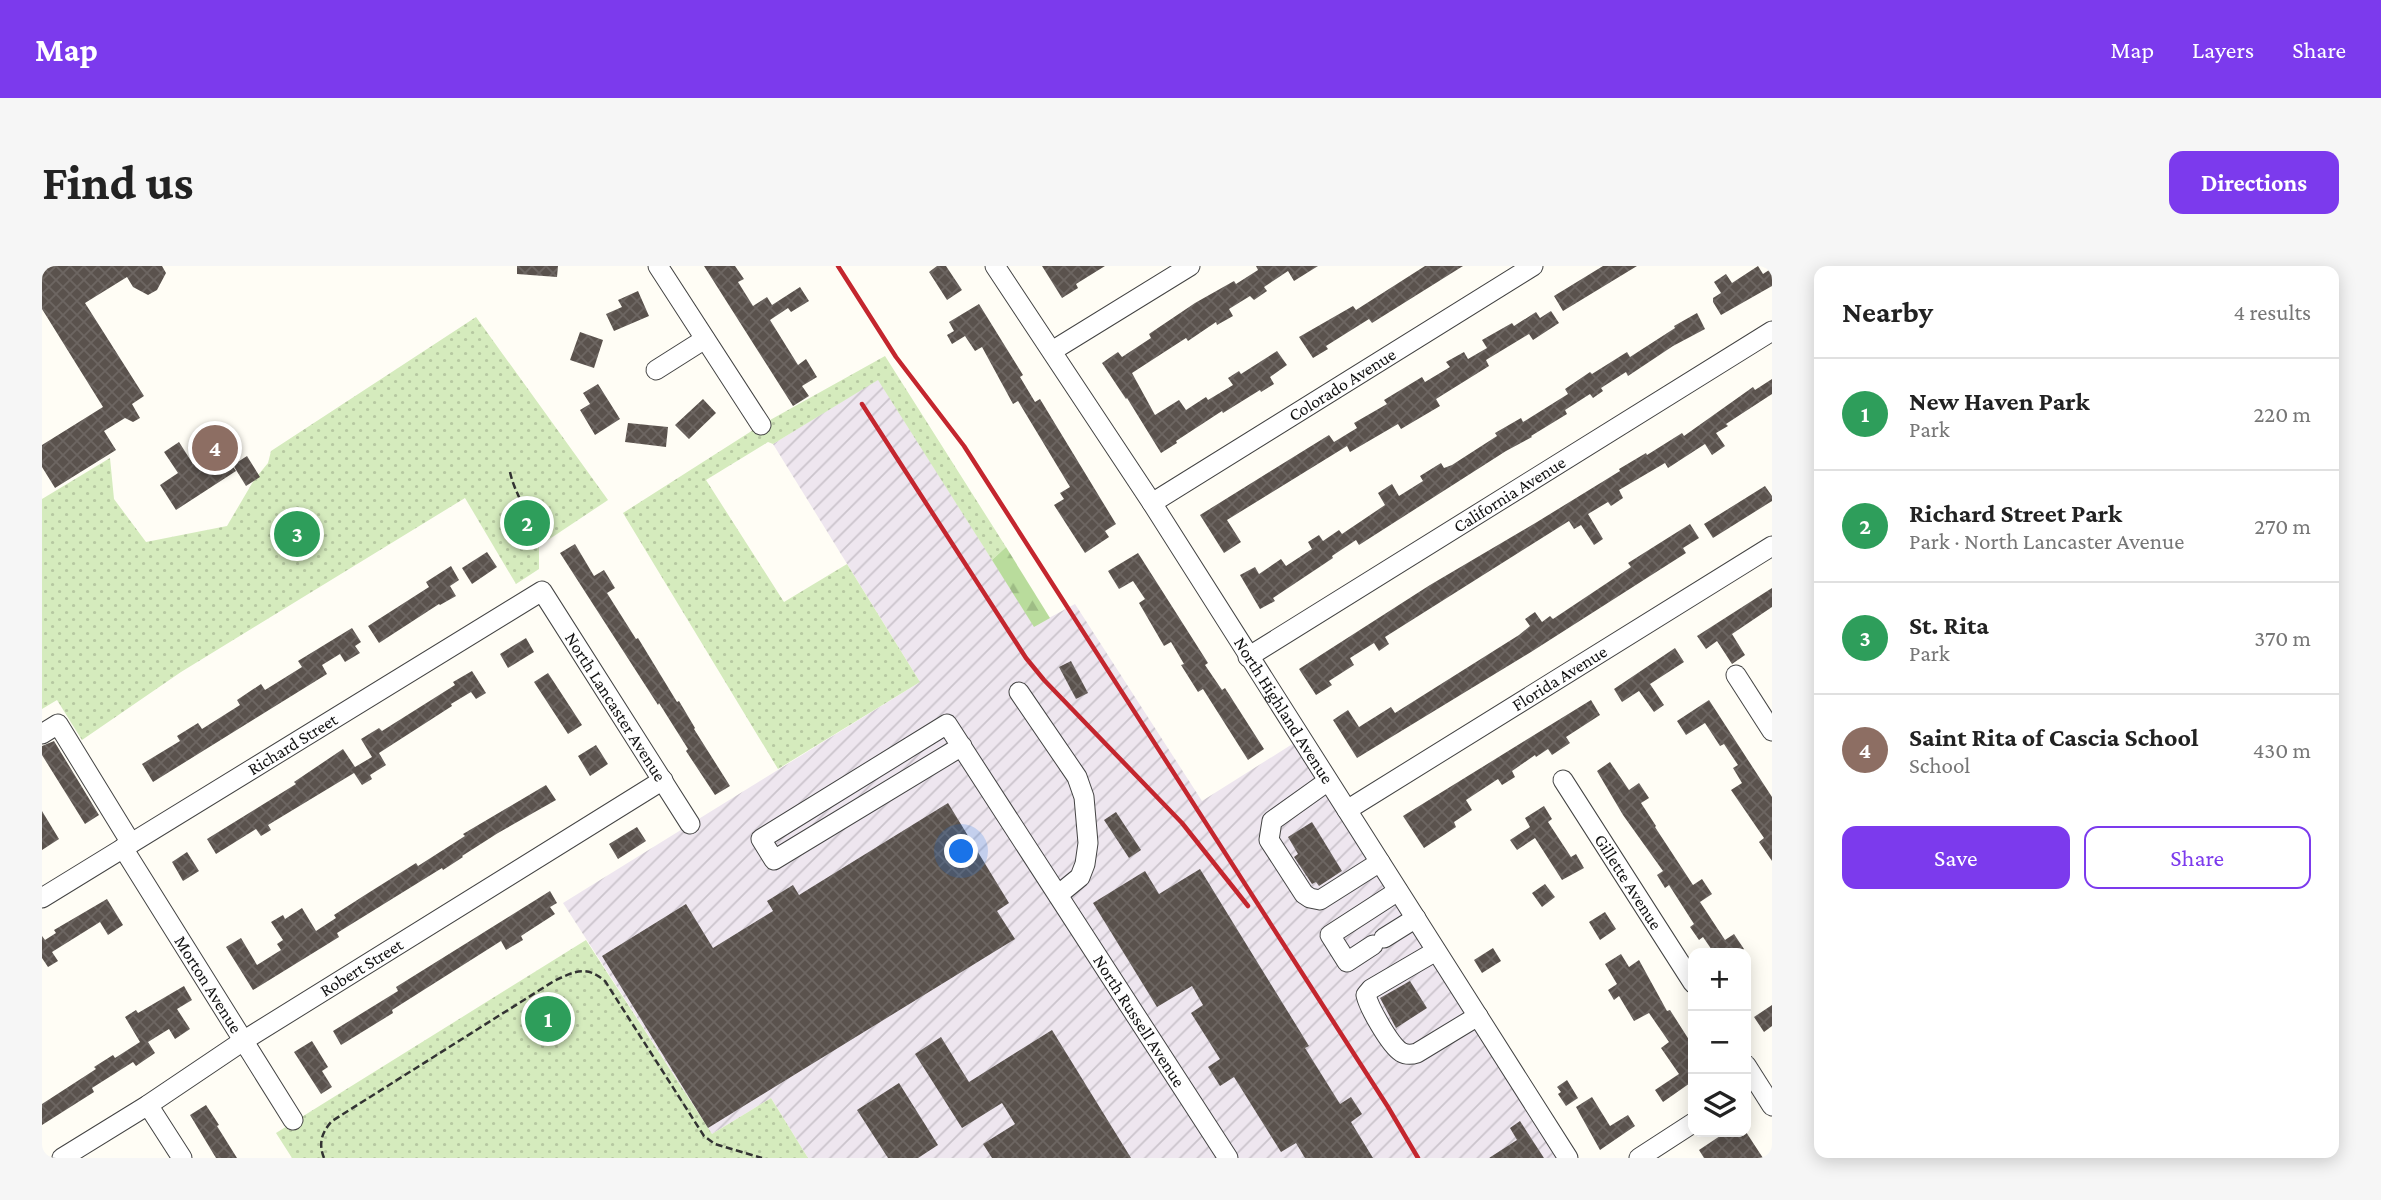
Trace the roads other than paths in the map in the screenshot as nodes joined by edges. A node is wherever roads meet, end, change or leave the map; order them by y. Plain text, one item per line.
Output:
1 (658, 266) edge
2 (995, 266) edge
3 (1190, 266) edge
4 (1533, 266) edge
5 (1772, 331) edge
6 (705, 339) junction
7 (1052, 351) junction
8 (656, 370) dead end
9 (761, 425) dead end
10 (1152, 503) junction
11 (1772, 546) edge
12 (542, 590) joint
13 (1248, 657) junction
14 (1736, 675) dead end
15 (1019, 692) dead end
16 (1772, 732) edge
17 (42, 734) edge
18 (962, 746) junction
19 (663, 780) junction
20 (1563, 780) dead end
21 (1328, 781) junction
22 (1347, 810) junction
23 (690, 824) dead end
24 (127, 846) junction
25 (1380, 862) junction
26 (42, 875) edge
27 (1055, 889) junction
28 (1398, 891) junction
29 (47, 895) edge
30 (1416, 918) junction
31 (1436, 951) junction
32 (1688, 976) edge
33 (1478, 1016) junction
34 (243, 1041) junction
35 (1755, 1077) edge
36 (148, 1105) junction
37 (1772, 1107) edge
38 (293, 1120) dead end
39 (1688, 1126) edge
40 (62, 1158) edge
41 (182, 1158) edge
42 (1227, 1158) edge
43 (1568, 1158) edge
44 (1639, 1158) edge

1 - 6 street
2 - 7 street, North Highland Avenue
3 - 7 street
4 - 10 street, Colorado Avenue
5 - 13 street, California Avenue
6 - 8 street
6 - 9 street
7 - 10 street, North Highland Avenue
10 - 13 street, North Highland Avenue
11 - 22 street, Florida Avenue
12 - 19 street, North Lancaster Avenue
12 - 24 street, Richard Street
13 - 21 street, North Highland Avenue
14 - 16 street
15 - 27 street
17 - 24 street, Morton Avenue
18 - 18 street, North Russell Avenue
18 - 27 street, North Russell Avenue
19 - 23 street, North Lancaster Avenue
19 - 34 street, Robert Street
20 - 32 street, Gillette Avenue
21 - 22 street, North Highland Avenue
21 - 25 street
22 - 25 street, North Highland Avenue
24 - 29 street, Richard Street
24 - 34 street, Morton Avenue
25 - 28 street, North Highland Avenue
26 - 29 street
27 - 42 street, North Russell Avenue
28 - 30 street, North Highland Avenue
28 - 30 street
30 - 31 street, North Highland Avenue
31 - 33 street, North Highland Avenue
31 - 33 street
33 - 43 street, North Highland Avenue
34 - 36 street, Robert Street
34 - 38 street, Morton Avenue
35 - 37 street
36 - 40 street, Robert Street
36 - 41 street
39 - 44 street

